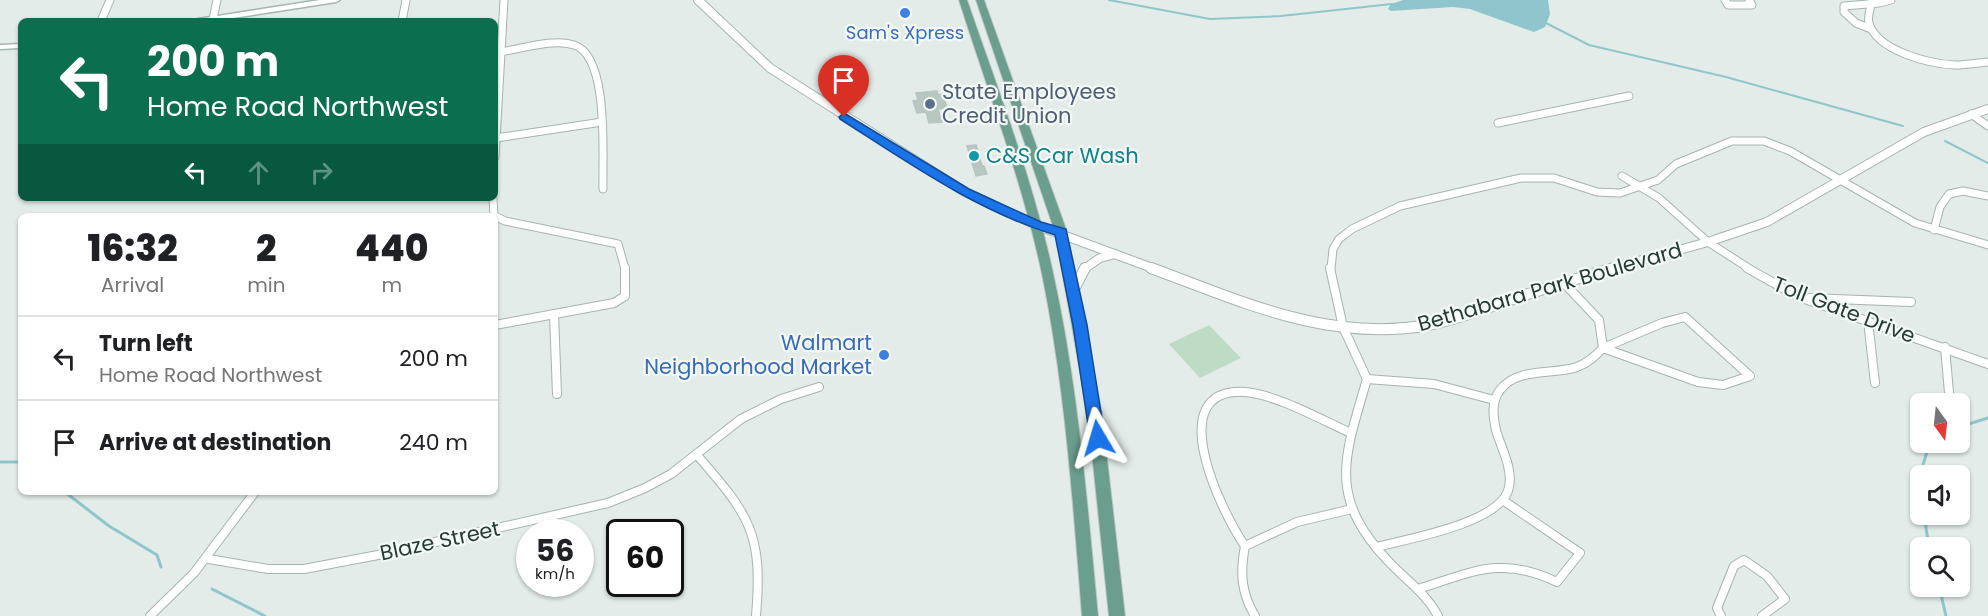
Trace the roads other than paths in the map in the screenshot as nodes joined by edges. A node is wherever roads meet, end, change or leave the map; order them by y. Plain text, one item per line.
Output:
1 (110, 0) edge
2 (217, 0) edge
3 (336, 0) edge
4 (406, 0) edge
5 (504, 0) edge
6 (698, 0) edge
7 (963, 0) edge
8 (980, 0) edge
9 (1725, 0) edge
10 (1749, 0) edge
11 (1891, 0) edge
12 (1872, 2) edge
13 (102, 18) edge
14 (213, 18) edge
15 (219, 18) edge
16 (403, 18) edge
17 (1871, 29) junction
18 (18, 46) edge
19 (0, 47) edge
20 (500, 52) junction
21 (1988, 62) edge
22 (498, 95) edge
23 (1629, 96) dead end
24 (1988, 109) edge
25 (1971, 114) junction
26 (602, 122) junction
27 (1498, 123) dead end
28 (1988, 126) edge
29 (498, 138) edge
30 (1622, 177) dead end
31 (1839, 179) junction
32 (1641, 187) junction
33 (603, 189) dead end
34 (1988, 196) edge
35 (498, 218) edge
36 (1036, 225) junction
37 (1934, 230) junction
38 (1061, 232) junction
39 (1708, 242) junction
40 (1988, 245) edge
41 (1116, 254) junction
42 (1563, 282) junction
43 (1073, 291) junction
44 (1799, 297) junction
45 (1911, 302) dead end
46 (554, 314) junction
47 (1868, 321) junction
48 (498, 325) edge
49 (1343, 327) junction
50 (1945, 347) junction
51 (1603, 348) junction
52 (1988, 364) edge
53 (1367, 379) junction
54 (1875, 383) dead end
55 (819, 387) dead end
56 (1949, 393) edge
57 (557, 394) dead end
58 (1494, 400) junction
59 (1351, 433) junction
60 (697, 455) junction
61 (253, 495) edge
62 (1504, 501) junction
63 (1352, 508) junction
64 (1245, 546) junction
65 (1376, 548) junction
66 (208, 559) junction
67 (1418, 589) junction
68 (150, 616) edge
69 (756, 616) edge
70 (1090, 616) edge
71 (1117, 616) edge
72 (1255, 616) edge
73 (1438, 616) edge
74 (1721, 616) edge
75 (1762, 616) edge

1 - 13 street
2 - 14 street
3 - 15 main road
4 - 16 street
5 - 20 street
6 - 36 street, Bethabara Park Boulevard
7 - 36 main road
8 - 38 main road
9 - 10 street
11 - 12 street
12 - 17 street
12 - 17 street
17 - 21 street
18 - 19 main road
20 - 22 street
20 - 26 street
23 - 27 street
24 - 25 street, Bethabara Park Boulevard
25 - 28 street
25 - 31 street, Bethabara Park Boulevard
26 - 29 street
26 - 33 street
30 - 32 street, Toll Gate Drive
31 - 32 street
31 - 37 street
31 - 39 street, Bethabara Park Boulevard
32 - 39 street, Toll Gate Drive
32 - 49 street
34 - 37 street
35 - 46 street
36 - 38 street, Bethabara Park Boulevard
36 - 70 main road
37 - 40 street
38 - 41 street, Bethabara Park Boulevard
38 - 43 main road
39 - 42 street, Bethabara Park Boulevard
39 - 44 street, Toll Gate Drive
41 - 43 street
41 - 49 street, Bethabara Park Boulevard
42 - 49 street, Bethabara Park Boulevard
42 - 51 street
43 - 71 main road
44 - 45 street
44 - 47 street, Toll Gate Drive
46 - 48 street
46 - 57 street
47 - 50 street, Toll Gate Drive
47 - 54 street
49 - 53 street
50 - 52 street, Toll Gate Drive
50 - 56 street
51 - 51 street
51 - 58 street
53 - 58 street
53 - 59 street
55 - 60 street, Blaze Street
58 - 62 street
59 - 63 street
59 - 64 street
60 - 66 street, Blaze Street
60 - 69 street
61 - 66 street
62 - 65 street
62 - 67 street
63 - 64 street
63 - 65 street
64 - 72 street
65 - 67 street
66 - 68 street
67 - 73 street
74 - 75 street

